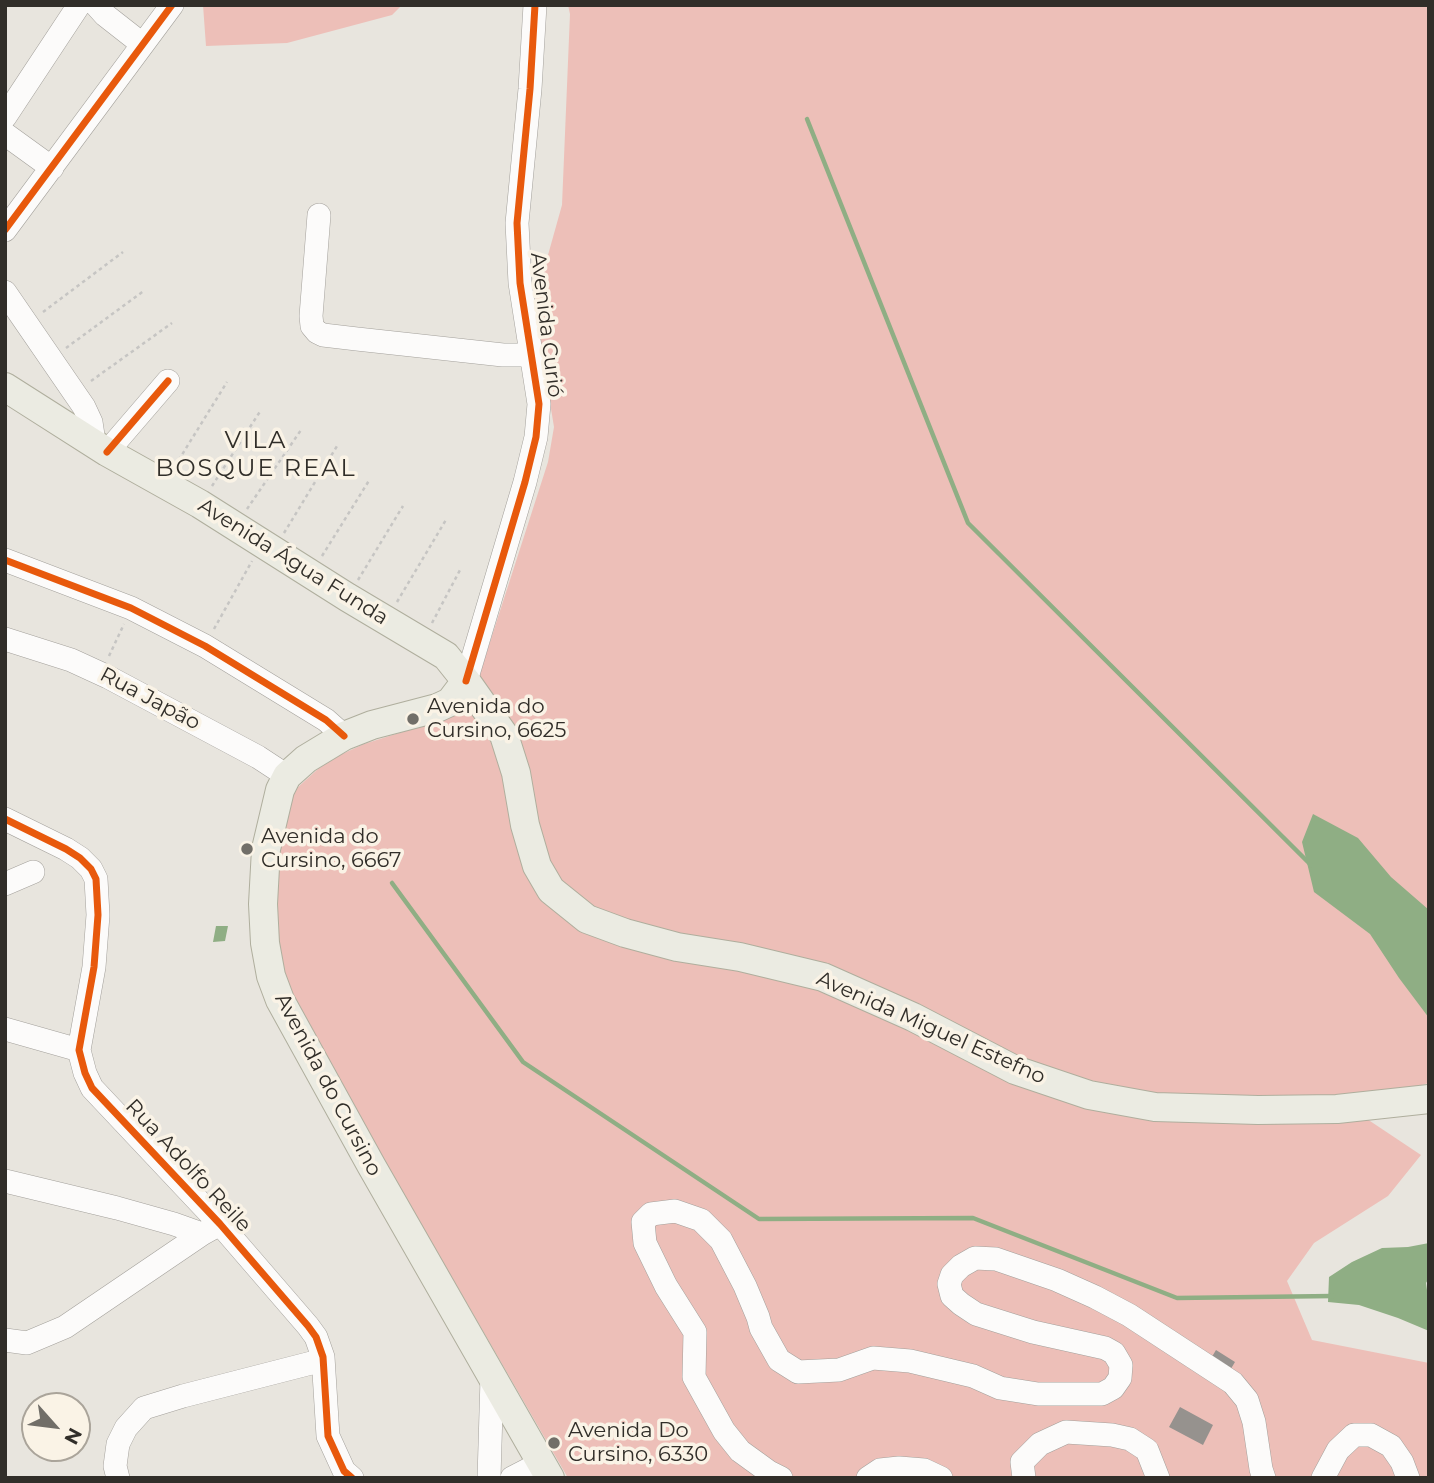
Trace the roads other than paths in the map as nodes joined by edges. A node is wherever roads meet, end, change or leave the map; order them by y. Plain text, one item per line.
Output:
1 (79, 5) edge
2 (96, 5) edge
3 (172, 5) edge
4 (534, 5) edge
5 (142, 44) junction
6 (5, 117) edge
7 (5, 134) edge
8 (52, 167) junction
9 (319, 215) dead end
10 (7, 226) edge
11 (5, 292) edge
12 (530, 355) junction
13 (167, 381) dead end
14 (5, 387) edge
15 (101, 447) junction
16 (5, 560) edge
17 (5, 639) edge
18 (466, 681) junction
19 (344, 736) junction
20 (287, 776) junction
21 (5, 819) edge
22 (33, 872) dead end
23 (5, 884) edge
24 (5, 1029) edge
25 (79, 1050) junction
26 (1429, 1100) edge
27 (5, 1181) edge
28 (211, 1229) junction
29 (5, 1340) edge
30 (323, 1360) junction
31 (492, 1378) junction
32 (546, 1470) edge
33 (118, 1478) edge
34 (352, 1478) edge
35 (489, 1478) edge
36 (512, 1478) edge
37 (781, 1478) edge
38 (868, 1478) edge
39 (941, 1478) edge
40 (1024, 1478) edge
41 (1158, 1478) edge
42 (1264, 1478) edge
43 (1323, 1478) edge
44 (1408, 1478) edge

1 - 6 street
2 - 5 street
3 - 5 street
4 - 12 street, Avenida Curió
5 - 8 street
7 - 8 street
8 - 10 street
9 - 12 street
11 - 15 street
12 - 18 street, Avenida Curió
13 - 15 street
14 - 15 main road, Avenida Água Funda
15 - 18 main road, Avenida Água Funda
16 - 19 street
17 - 20 street, Rua Japão
18 - 19 main road
18 - 26 main road, Avenida Miguel Estefno
19 - 20 main road
20 - 31 main road, Avenida do Cursino
21 - 25 street, Rua Adolfo Reile
22 - 23 street
24 - 25 street
25 - 28 street, Rua Adolfo Reile
27 - 28 street
28 - 29 street
28 - 30 street, Rua Adolfo Reile
30 - 33 street
30 - 34 street, Rua Adolfo Reile
31 - 32 main road, Avenida do Cursino
31 - 35 street
32 - 36 street
37 - 42 street
38 - 39 street
40 - 41 street
43 - 44 street

